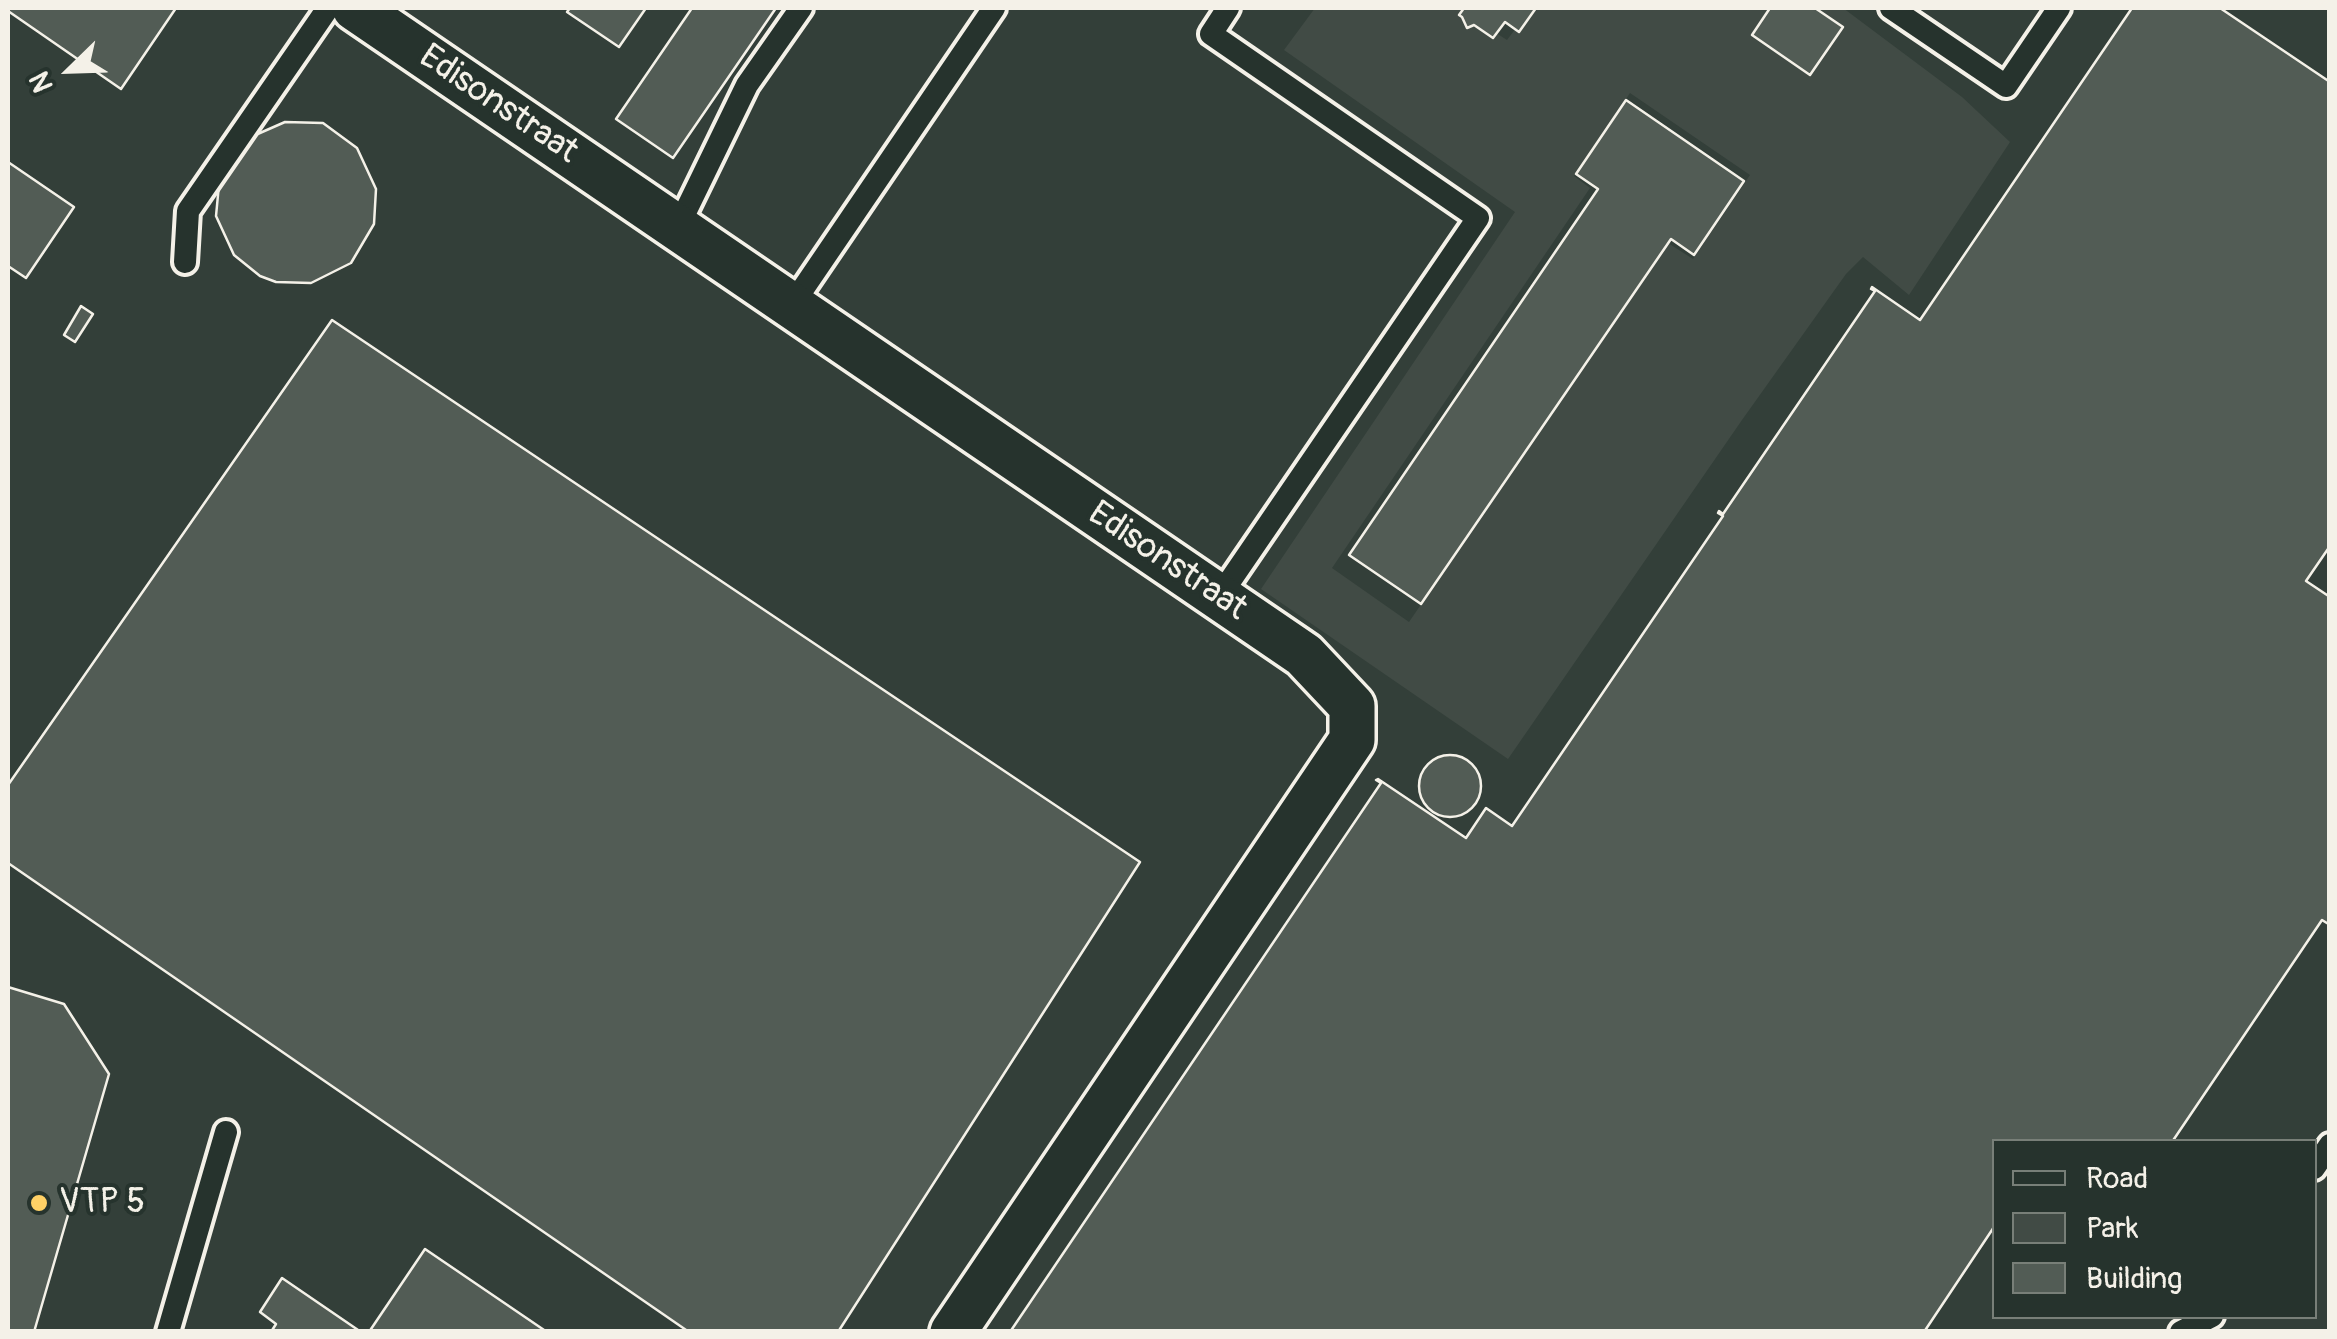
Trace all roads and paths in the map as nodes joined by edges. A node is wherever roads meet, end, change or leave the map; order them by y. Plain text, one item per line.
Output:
1 (328, 8) edge
2 (356, 8) edge
3 (801, 8) edge
4 (994, 8) edge
5 (1228, 8) edge
6 (1891, 8) edge
7 (2059, 8) edge
8 (678, 227) junction
9 (185, 262) dead end
10 (792, 305) junction
11 (1219, 597) junction
12 (226, 1132) dead end
13 (2206, 1319) edge
14 (168, 1332) edge
15 (953, 1332) edge
16 (2181, 1332) edge

1 - 9 lane
2 - 8 street, Edisonstraat
3 - 8 lane
4 - 10 lane
5 - 11 lane
6 - 7 lane
8 - 10 street, Edisonstraat
10 - 11 street, Edisonstraat
11 - 15 street, Edisonstraat
12 - 14 lane
13 - 16 lane

